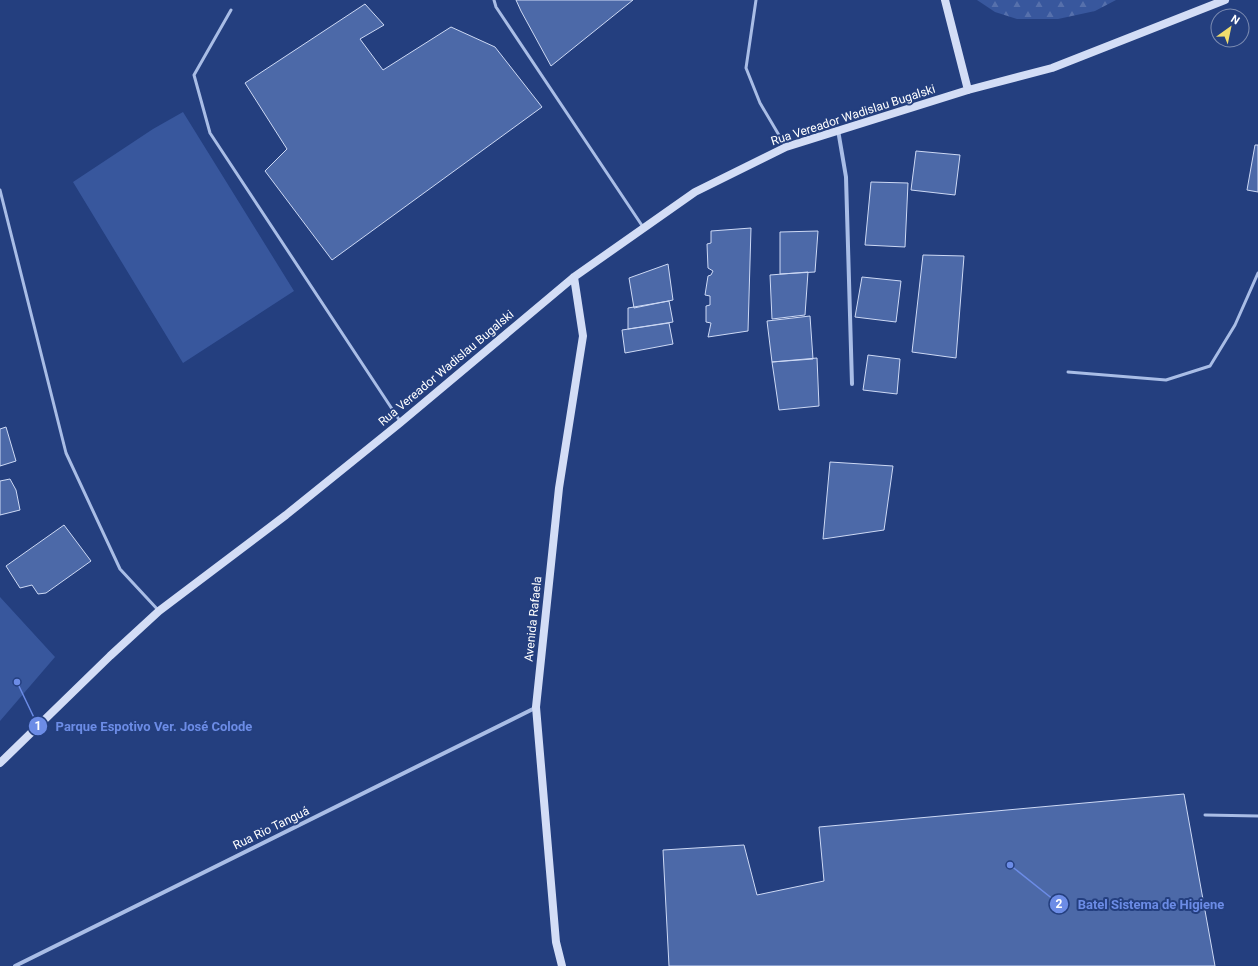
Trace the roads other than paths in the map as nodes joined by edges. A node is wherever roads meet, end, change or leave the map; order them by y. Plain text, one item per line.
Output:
1 (494, 0) edge
2 (756, 0) edge
3 (945, 0) edge
4 (1214, 0) edge
5 (1225, 0) edge
6 (1208, 7) junction
7 (231, 10) dead end
8 (968, 90) junction
9 (838, 130) junction
10 (786, 147) junction
11 (0, 190) edge
12 (643, 228) junction
13 (1258, 273) edge
14 (574, 277) junction
15 (1068, 372) dead end
16 (852, 384) dead end
17 (400, 423) junction
18 (159, 611) junction
19 (536, 707) junction
20 (0, 763) edge
21 (1205, 815) dead end
22 (1258, 816) edge
23 (15, 966) edge
24 (562, 966) edge

1 - 12 lane
2 - 10 lane
3 - 8 main road
4 - 6 main road
5 - 6 main road, Rua Vereador Wadislau Bugalski
6 - 8 main road, Rua Vereador Wadislau Bugalski
7 - 17 lane
8 - 9 main road, Rua Vereador Wadislau Bugalski
9 - 10 main road, Rua Vereador Wadislau Bugalski
9 - 16 street
10 - 12 main road, Rua Vereador Wadislau Bugalski
11 - 18 lane
12 - 14 main road, Rua Vereador Wadislau Bugalski
13 - 15 lane
14 - 17 main road, Rua Vereador Wadislau Bugalski
14 - 19 main road, Avenida Rafaela
17 - 18 main road, Rua Vereador Wadislau Bugalski
18 - 20 main road, Rua Vereador Wadislau Bugalski
19 - 23 street, Rua Rio Tanguá
19 - 24 main road, Avenida Rafaela
21 - 22 lane

